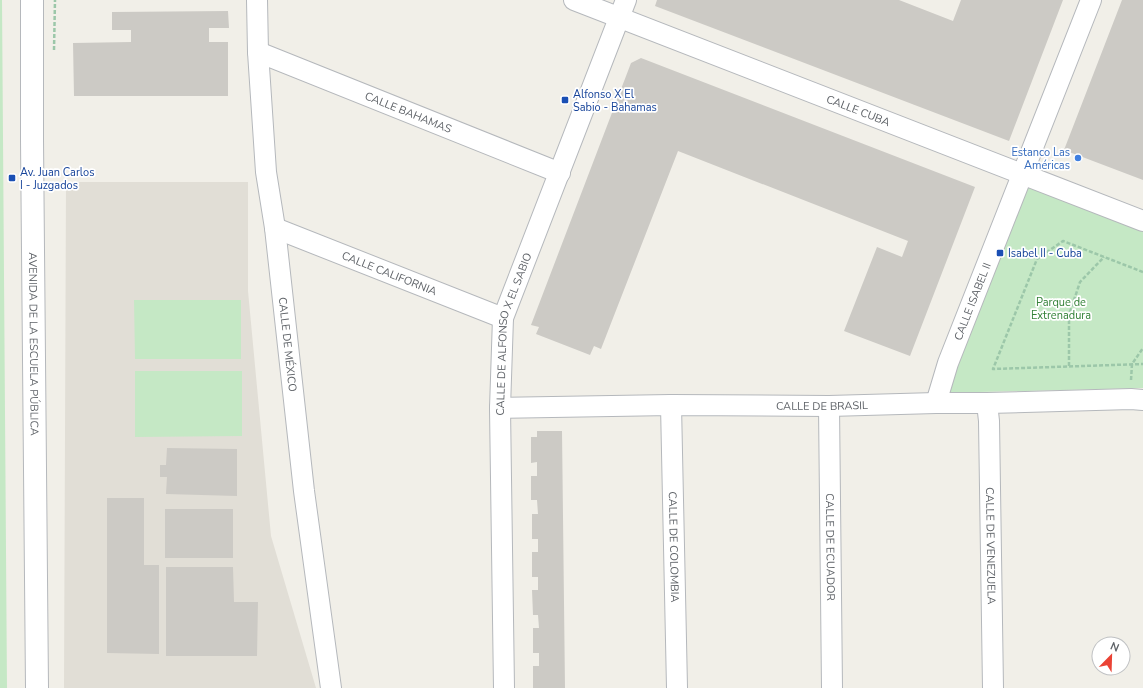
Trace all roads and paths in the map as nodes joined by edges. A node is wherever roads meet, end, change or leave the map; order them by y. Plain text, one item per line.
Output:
1 (32, 0) edge
2 (257, 0) edge
3 (574, 0) edge
4 (1091, 0) edge
5 (623, 9) edge
6 (258, 52) junction
7 (560, 173) junction
8 (1022, 174) junction
9 (1143, 221) edge
10 (275, 228) junction
11 (1104, 257) junction
12 (1143, 272) edge
13 (503, 318) junction
14 (1143, 348) edge
15 (1132, 364) junction
16 (1143, 364) edge
17 (1069, 366) junction
18 (1137, 399) edge
19 (936, 403) junction
20 (987, 403) junction
21 (671, 405) junction
22 (829, 406) junction
23 (500, 408) junction
24 (37, 688) edge
25 (331, 688) edge
26 (504, 688) edge
27 (677, 688) edge
28 (832, 688) edge
29 (993, 688) edge

1 - 24 street, AVENIDA DE LA ESCUELA PÚBLICA
2 - 6 street, CALLE DE MÉXICO
3 - 5 street, CALLE CUBA
4 - 8 street, CALLE ISABEL II
5 - 7 street, CALLE DE ALFONSO X EL SABIO
5 - 8 street, CALLE CUBA
6 - 7 street, CALLE BAHAMAS
6 - 10 street, CALLE DE MÉXICO
7 - 13 street, CALLE DE ALFONSO X EL SABIO
8 - 9 street, CALLE CUBA
8 - 19 street, CALLE ISABEL II
10 - 13 street, CALLE CALIFORNIA
10 - 25 street, CALLE DE MÉXICO
11 - 12 path
11 - 17 path
11 - 17 path
13 - 23 street, CALLE DE ALFONSO X EL SABIO
14 - 15 path
15 - 16 path
15 - 17 path
15 - 18 path
18 - 20 street, CALLE DE BRASIL
19 - 20 street, CALLE DE BRASIL
19 - 22 street, CALLE DE BRASIL
20 - 29 street, CALLE DE VENEZUELA
21 - 22 street, CALLE DE BRASIL
21 - 23 street, CALLE DE BRASIL
21 - 27 street, CALLE DE COLOMBIA
22 - 28 street, CALLE DE ECUADOR
23 - 26 street, CALLE DE ALFONSO X EL SABIO

